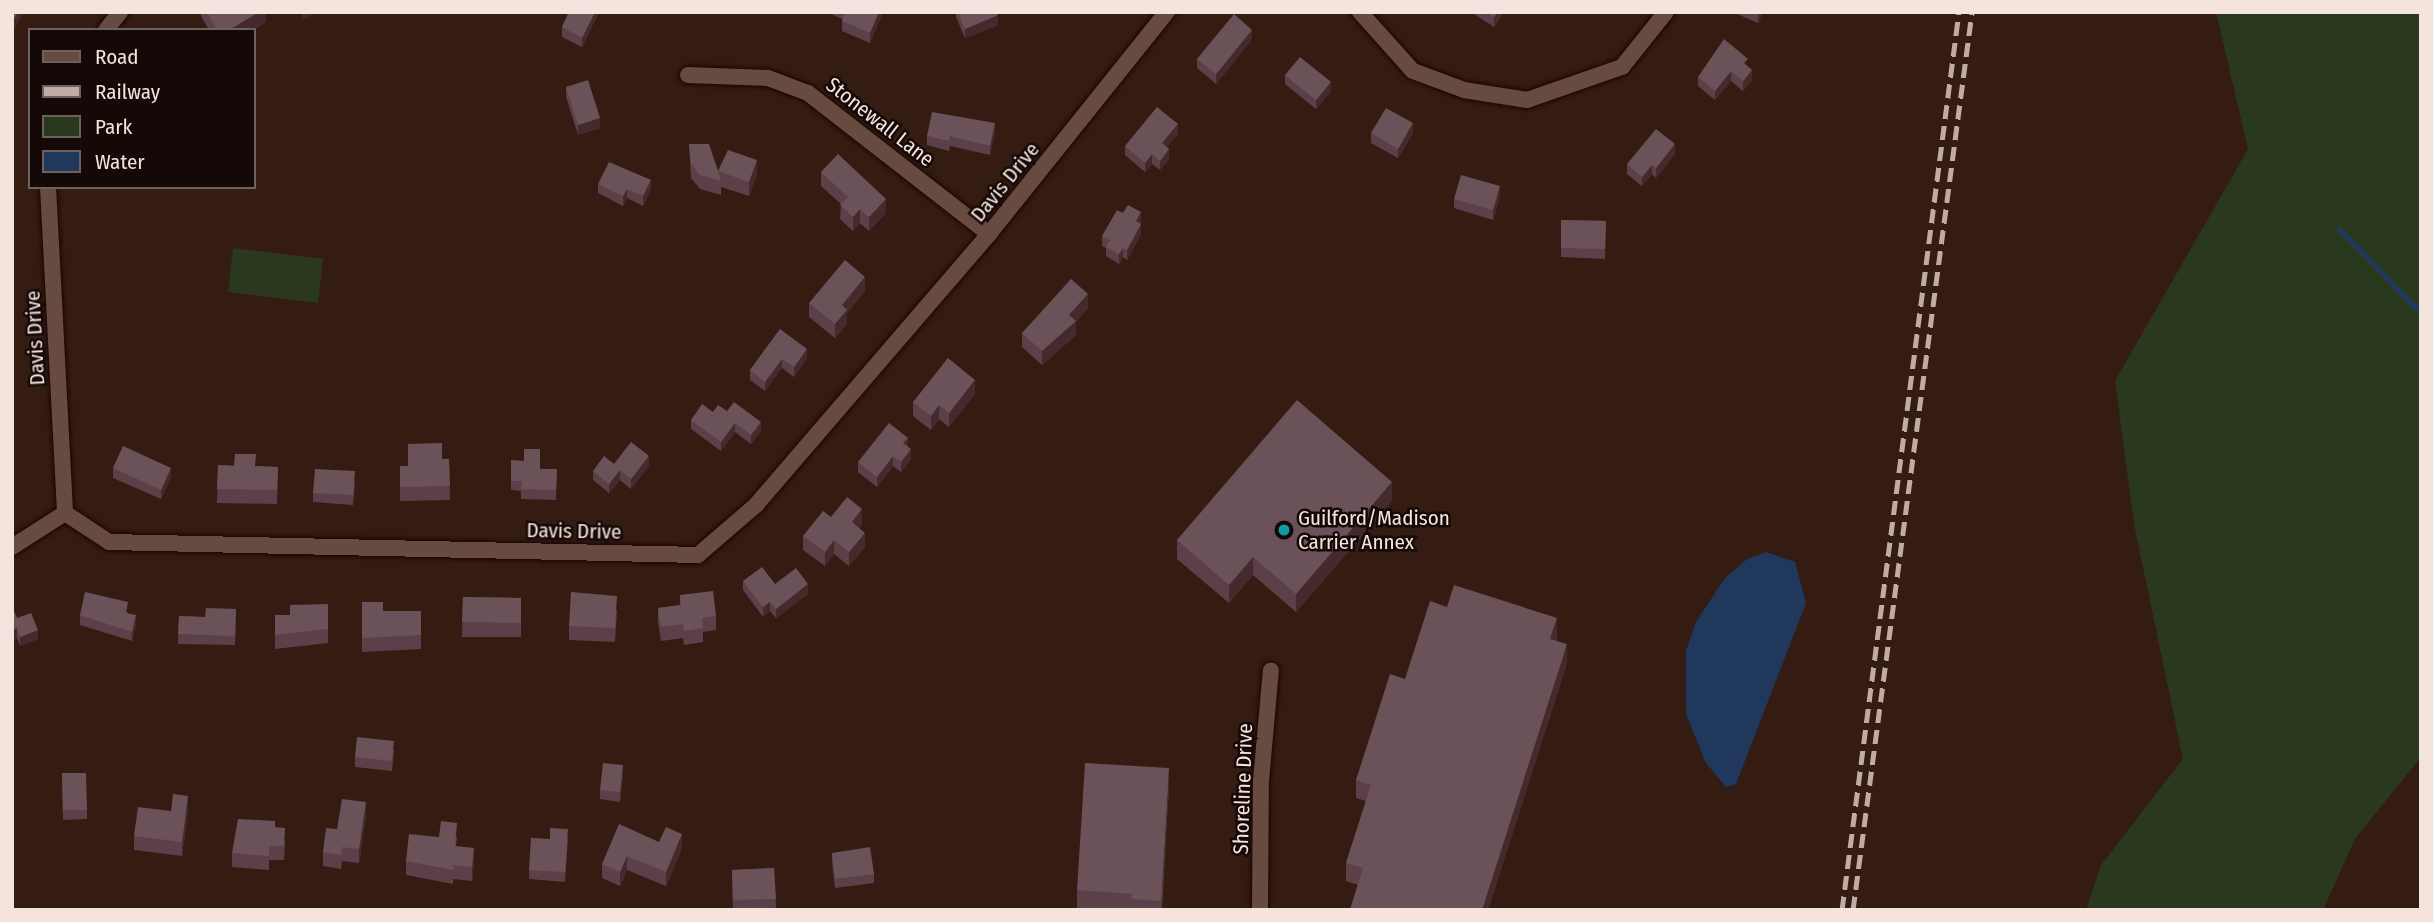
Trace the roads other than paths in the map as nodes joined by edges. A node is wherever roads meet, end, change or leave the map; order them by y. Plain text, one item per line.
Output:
1 (120, 12) edge
2 (1167, 12) edge
3 (1360, 12) edge
4 (1666, 12) edge
5 (108, 28) edge
6 (688, 75) dead end
7 (48, 189) edge
8 (989, 234) junction
9 (65, 513) junction
10 (12, 547) edge
11 (1271, 670) dead end
12 (1260, 910) edge

1 - 5 street
2 - 8 street, Davis Drive
3 - 4 street
6 - 8 street, Stonewall Lane
7 - 9 street, Davis Drive
8 - 9 street, Davis Drive
9 - 10 street
11 - 12 street, Shoreline Drive

